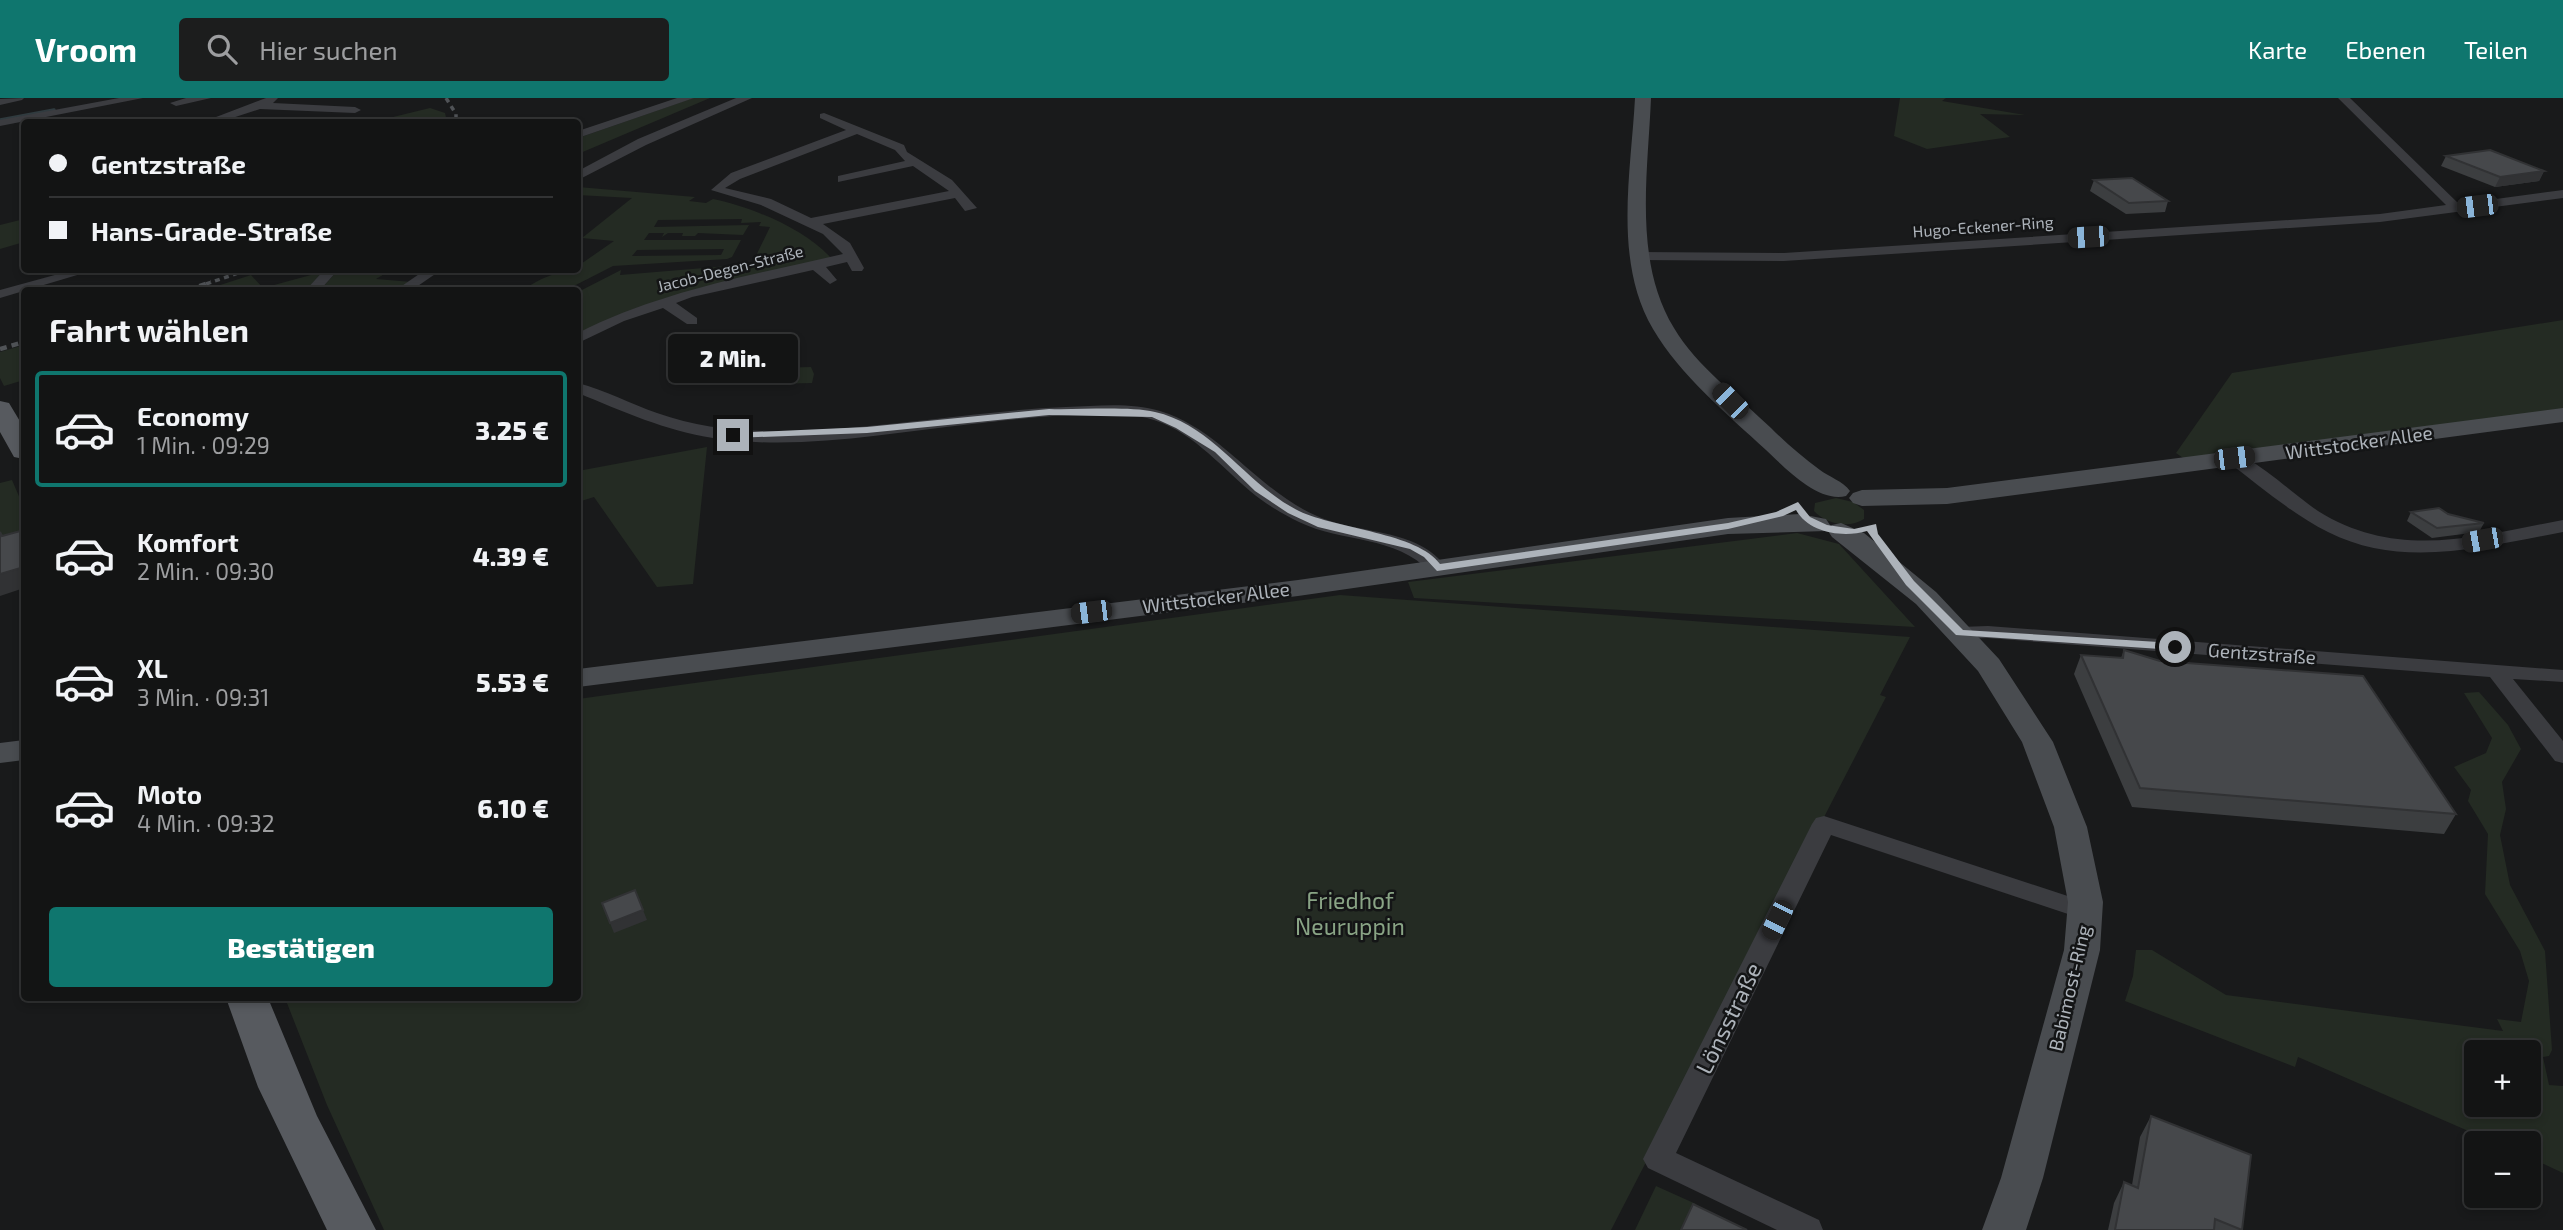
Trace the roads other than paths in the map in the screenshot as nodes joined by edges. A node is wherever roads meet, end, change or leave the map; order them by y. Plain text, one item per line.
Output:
1 (18, 98) edge
2 (137, 98) edge
3 (205, 98) edge
4 (275, 98) edge
5 (688, 98) edge
6 (746, 98) edge
7 (1643, 98) edge
8 (2344, 98) edge
9 (0, 102) edge
10 (176, 103) dead end
11 (261, 106) junction
12 (328, 110) junction
13 (355, 110) dead end
14 (824, 116) dead end
15 (229, 118) junction
16 (21, 119) edge
17 (22, 119) edge
18 (224, 119) edge
19 (234, 119) edge
20 (322, 119) edge
21 (0, 123) edge
22 (860, 129) junction
23 (581, 134) edge
24 (915, 162) junction
25 (581, 174) edge
26 (842, 179) dead end
27 (960, 193) junction
28 (2563, 194) edge
29 (970, 208) dead end
30 (2456, 208) junction
31 (807, 223) junction
32 (1638, 257) junction
33 (816, 264) junction
34 (76, 273) edge
35 (328, 273) edge
36 (430, 273) edge
37 (830, 280) dead end
38 (25, 287) edge
39 (316, 287) edge
40 (408, 287) edge
41 (21, 288) edge
42 (0, 294) edge
43 (664, 302) junction
44 (692, 320) dead end
45 (581, 338) edge
46 (581, 389) edge
47 (0, 409) edge
48 (2563, 415) edge
49 (21, 442) edge
50 (1779, 449) junction
51 (2234, 458) junction
52 (1802, 500) junction
53 (1862, 508) junction
54 (1728, 526) junction
55 (2563, 526) edge
56 (1829, 528) junction
57 (1437, 568) junction
58 (1909, 583) junction
59 (1960, 633) junction
60 (2496, 671) junction
61 (2563, 677) edge
62 (581, 678) edge
63 (21, 750) edge
64 (0, 753) edge
65 (2563, 757) edge
66 (2086, 911) junction
67 (248, 1001) edge
68 (352, 1230) edge
69 (1808, 1230) edge
70 (2004, 1230) edge

1 - 9 street
2 - 17 street
3 - 10 street
4 - 11 street
5 - 23 street
6 - 25 street
7 - 32 main road
8 - 30 street
11 - 12 street
11 - 15 street
12 - 13 street
12 - 20 street
14 - 22 street
15 - 18 street
15 - 19 street
16 - 21 street
22 - 24 street
22 - 31 street
24 - 26 street
24 - 27 street
27 - 29 street
27 - 31 street
28 - 30 street, Hugo-Eckener-Ring
30 - 32 street, Hugo-Eckener-Ring
31 - 33 street, Jacob-Degen-Straße
32 - 50 main road
33 - 37 street, Jacob-Degen-Straße
33 - 43 street, Jacob-Degen-Straße
34 - 38 street
35 - 39 street
36 - 40 street
41 - 42 street
43 - 44 street
43 - 45 street, Jacob-Degen-Straße
46 - 57 street
47 - 49 main road
48 - 51 main road, Wittstocker Allee
50 - 52 main road
50 - 53 main road
51 - 53 main road, Wittstocker Allee
51 - 55 street
52 - 53 main road, Wittstocker Allee
52 - 54 main road, Wittstocker Allee
52 - 56 main road
53 - 56 main road, Wittstocker Allee
53 - 58 main road, Babimost-Ring
54 - 56 main road, Wittstocker Allee
54 - 57 main road, Wittstocker Allee
56 - 58 main road, Babimost-Ring
57 - 62 main road, Wittstocker Allee
58 - 59 main road, Babimost-Ring
59 - 60 street, Gentzstraße
59 - 66 main road, Babimost-Ring
60 - 61 street, Gentzstraße
60 - 65 street
63 - 64 main road
66 - 69 street, Lönsstraße
66 - 70 main road, Babimost-Ring
67 - 68 main road

